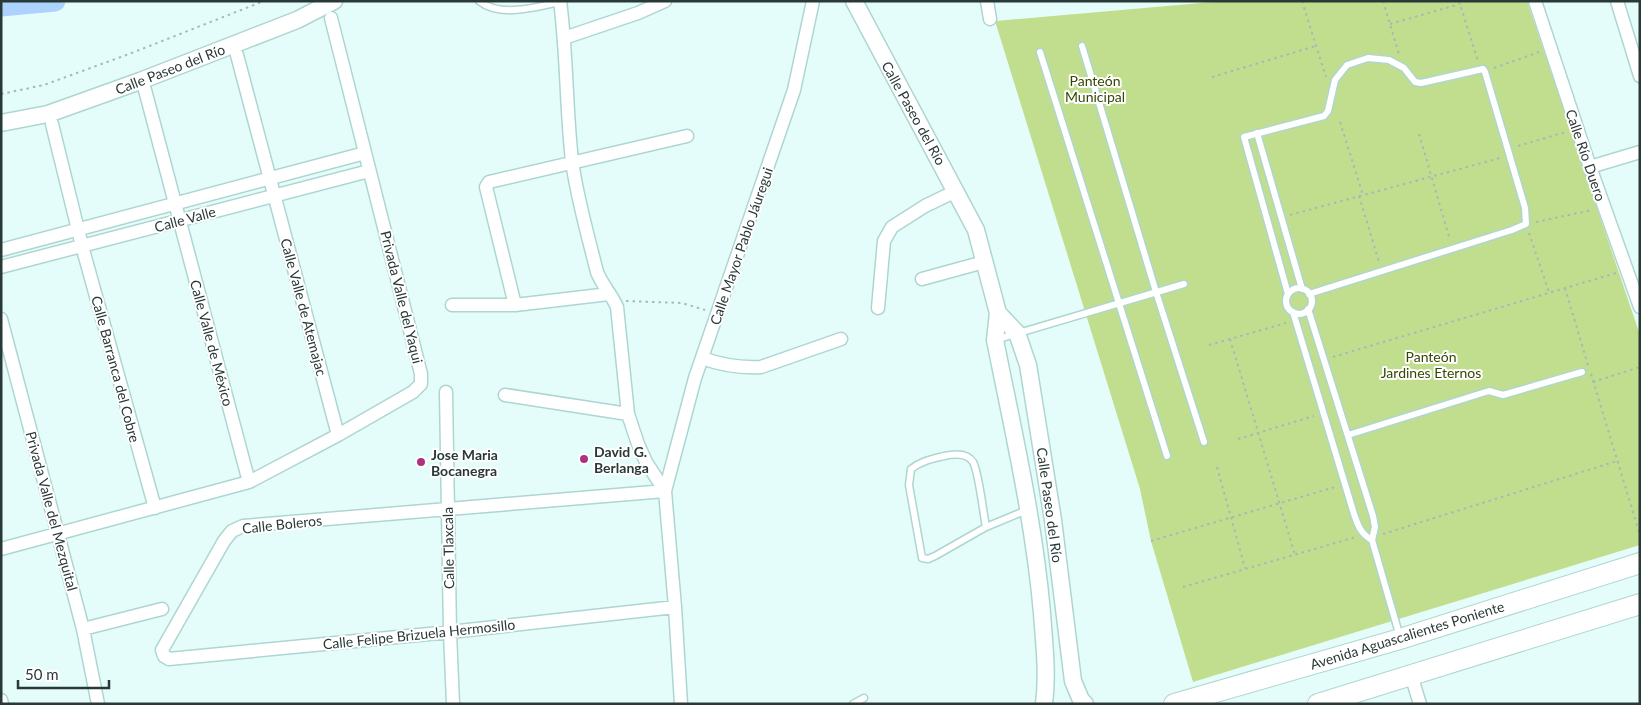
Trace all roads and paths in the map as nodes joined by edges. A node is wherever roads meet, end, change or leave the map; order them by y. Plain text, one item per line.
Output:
1 (264, 1) edge
2 (334, 1) edge
3 (479, 1) edge
4 (665, 1) edge
5 (812, 1) edge
6 (854, 1) edge
7 (987, 1) edge
8 (1302, 1) edge
9 (1383, 1) edge
10 (1535, 1) edge
11 (1617, 1) edge
12 (560, 2) edge
13 (1460, 3) edge
14 (331, 18) dead end
15 (990, 19) dead end
16 (1390, 24) junction
17 (564, 38) junction
18 (1082, 46) dead end
19 (1316, 46) junction
20 (1544, 51) dead end
21 (1040, 52) dead end
22 (237, 55) dead end
23 (1401, 59) dead end
24 (1482, 70) junction
25 (1640, 76) edge
26 (1212, 77) dead end
27 (1326, 77) dead end
28 (145, 90) dead end
29 (1, 94) edge
30 (1340, 122) dead end
31 (1, 123) edge
32 (52, 124) dead end
33 (1570, 131) dead end
34 (1257, 133) junction
35 (1419, 134) dead end
36 (687, 136) dead end
37 (1509, 152) junction
38 (1640, 152) edge
39 (365, 153) junction
40 (572, 162) junction
41 (1590, 167) junction
42 (369, 171) junction
43 (1431, 176) junction
44 (270, 178) junction
45 (956, 191) junction
46 (1363, 195) junction
47 (274, 196) junction
48 (1359, 196) junction
49 (175, 204) junction
50 (1597, 209) dead end
51 (1281, 217) junction
52 (179, 220) junction
53 (1526, 224) junction
54 (78, 230) junction
55 (82, 246) junction
56 (1452, 249) junction
57 (1, 250) edge
58 (984, 262) junction
59 (1379, 262) dead end
60 (1, 267) edge
61 (1618, 272) dead end
62 (922, 278) dead end
63 (1184, 284) dead end
64 (1565, 288) junction
65 (1302, 289) junction
66 (1156, 292) junction
67 (1549, 293) junction
68 (1288, 294) junction
69 (1309, 294) junction
70 (612, 297) junction
71 (1120, 303) junction
72 (452, 305) dead end
73 (514, 305) junction
74 (1640, 307) edge
75 (878, 308) dead end
76 (1308, 309) junction
77 (1293, 312) junction
78 (998, 313) junction
79 (718, 314) junction
80 (1, 319) edge
81 (1295, 320) junction
82 (1017, 333) junction
83 (841, 339) dead end
84 (1230, 339) junction
85 (995, 340) junction
86 (1209, 346) dead end
87 (702, 358) junction
88 (1324, 359) junction
89 (1640, 367) edge
90 (1582, 372) dead end
91 (1593, 382) junction
92 (446, 392) dead end
93 (505, 395) dead end
94 (1323, 413) junction
95 (628, 414) junction
96 (1258, 433) junction
97 (338, 435) junction
98 (1348, 435) junction
99 (1238, 439) dead end
100 (1204, 442) dead end
101 (1167, 456) dead end
102 (1617, 461) junction
103 (1217, 467) dead end
104 (249, 482) junction
105 (1345, 484) junction
106 (665, 491) junction
107 (1279, 503) junction
108 (155, 508) junction
109 (1028, 509) junction
110 (447, 510) junction
111 (1231, 518) junction
112 (986, 527) junction
113 (59, 534) junction
114 (1382, 534) dead end
115 (1363, 535) junction
116 (1640, 536) edge
117 (1372, 540) junction
118 (1151, 541) dead end
119 (1, 549) edge
120 (1295, 555) junction
121 (1640, 563) edge
122 (1245, 569) junction
123 (1183, 587) dead end
124 (1640, 604) edge
125 (675, 607) junction
126 (162, 609) dead end
127 (83, 629) junction
128 (450, 632) junction
129 (1400, 639) junction
130 (164, 656) joint
131 (1411, 675) junction
132 (864, 698) dead end
133 (1, 700) edge
134 (2, 704) edge
135 (98, 704) edge
136 (453, 704) edge
137 (681, 704) edge
138 (853, 704) edge
139 (1044, 704) edge
140 (1085, 704) edge
141 (1174, 704) edge
142 (1318, 704) edge
143 (1420, 704) edge

1 - 29 path
2 - 31 street, Calle Paseo del Río
3 - 12 lane
4 - 17 street
5 - 79 street, Calle Mayor Pablo Jáuregui
6 - 45 street, Calle Paseo del Río
7 - 15 street
8 - 19 path
9 - 16 path
10 - 41 street, Calle Río Duero
11 - 25 street
12 - 17 street
13 - 16 path
13 - 24 path
14 - 39 street, Privada Valle del Yaqui
16 - 23 path
17 - 40 street
18 - 66 lane
19 - 26 path
19 - 27 path
20 - 24 path
21 - 71 lane
22 - 44 street, Calle Valle de Atemajac
24 - 34 lane
24 - 37 lane
28 - 49 street, Calle Valle de México
30 - 46 path
32 - 54 street, Calle Barranca del Cobre
33 - 37 path
34 - 51 lane
34 - 68 lane
35 - 43 path
36 - 40 street
37 - 43 path
37 - 53 lane
38 - 41 street
39 - 42 street, Privada Valle del Yaqui
39 - 44 street, Calle Valle
40 - 70 street
40 - 73 street
41 - 74 street, Calle Río Duero
42 - 47 street, Calle Valle
42 - 97 street, Privada Valle del Yaqui
43 - 46 path
43 - 56 path
44 - 47 street, Calle Valle de Atemajac
44 - 49 street, Calle Valle
45 - 58 street, Calle Paseo del Río
45 - 75 street
46 - 48 path
47 - 52 street, Calle Valle
47 - 97 street, Calle Valle de Atemajac
48 - 51 path
48 - 59 path
49 - 52 street, Calle Valle de México
49 - 54 street, Calle Valle
50 - 53 path
51 - 65 lane
52 - 55 street, Calle Valle
52 - 104 street, Calle Valle de México
53 - 56 lane
53 - 67 path
54 - 55 street, Calle Barranca del Cobre
54 - 57 street, Calle Valle
55 - 60 street, Calle Valle
55 - 108 street, Calle Barranca del Cobre
56 - 69 lane
58 - 62 street
58 - 78 street, Calle Paseo del Río
61 - 64 path
63 - 66 lane
64 - 67 path
64 - 91 path
65 - 68 lane
65 - 69 lane
66 - 71 lane
66 - 100 lane
67 - 88 path
68 - 77 lane
69 - 76 lane
70 - 73 street
70 - 79 path
70 - 95 street
71 - 82 lane
71 - 101 lane
72 - 73 street
76 - 77 lane
76 - 88 lane
77 - 81 lane
78 - 82 street, Calle Paseo del Río
78 - 85 street, Calle Paseo del Río
79 - 87 street, Calle Mayor Pablo Jáuregui
80 - 113 street, Privada Valle del Mezquital
81 - 84 path
81 - 94 lane
82 - 85 lane
82 - 140 street, Calle Paseo del Río
83 - 87 street
84 - 86 path
84 - 96 path
85 - 109 street, Calle Paseo del Río
87 - 106 street, Calle Mayor Pablo Jáuregui
88 - 98 lane
89 - 91 path
90 - 98 lane
91 - 102 path
92 - 110 street, Calle Tlaxcala
93 - 95 street
94 - 96 path
94 - 105 lane
95 - 106 street
96 - 99 path
96 - 107 path
97 - 104 street, Privada Valle del Yaqui
98 - 117 lane
102 - 114 path
102 - 116 path
103 - 111 path
104 - 108 street, Privada Valle del Yaqui
105 - 107 path
105 - 115 lane
106 - 110 street
106 - 125 street
107 - 111 path
107 - 120 path
108 - 113 street, Privada Valle del Yaqui
109 - 112 lane
109 - 139 street, Calle Paseo del Río
110 - 128 street, Calle Tlaxcala
110 - 130 street, Calle Boleros
111 - 118 path
111 - 122 path
112 - 112 lane
113 - 119 street, Privada Valle del Yaqui
113 - 127 street, Privada Valle del Mezquital
115 - 117 lane
115 - 120 path
117 - 129 lane
120 - 122 path
121 - 129 main road, Avenida Aguascalientes Poniente
122 - 123 path
124 - 131 main road
125 - 128 street, Calle Felipe Brizuela Hermosillo
125 - 137 street
126 - 127 street
127 - 135 street, Privada Valle del Mezquital
128 - 130 street, Calle Felipe Brizuela Hermosillo
128 - 136 street, Calle Tlaxcala
129 - 141 main road, Avenida Aguascalientes Poniente
131 - 142 main road
131 - 143 street
132 - 138 lane
133 - 134 street

